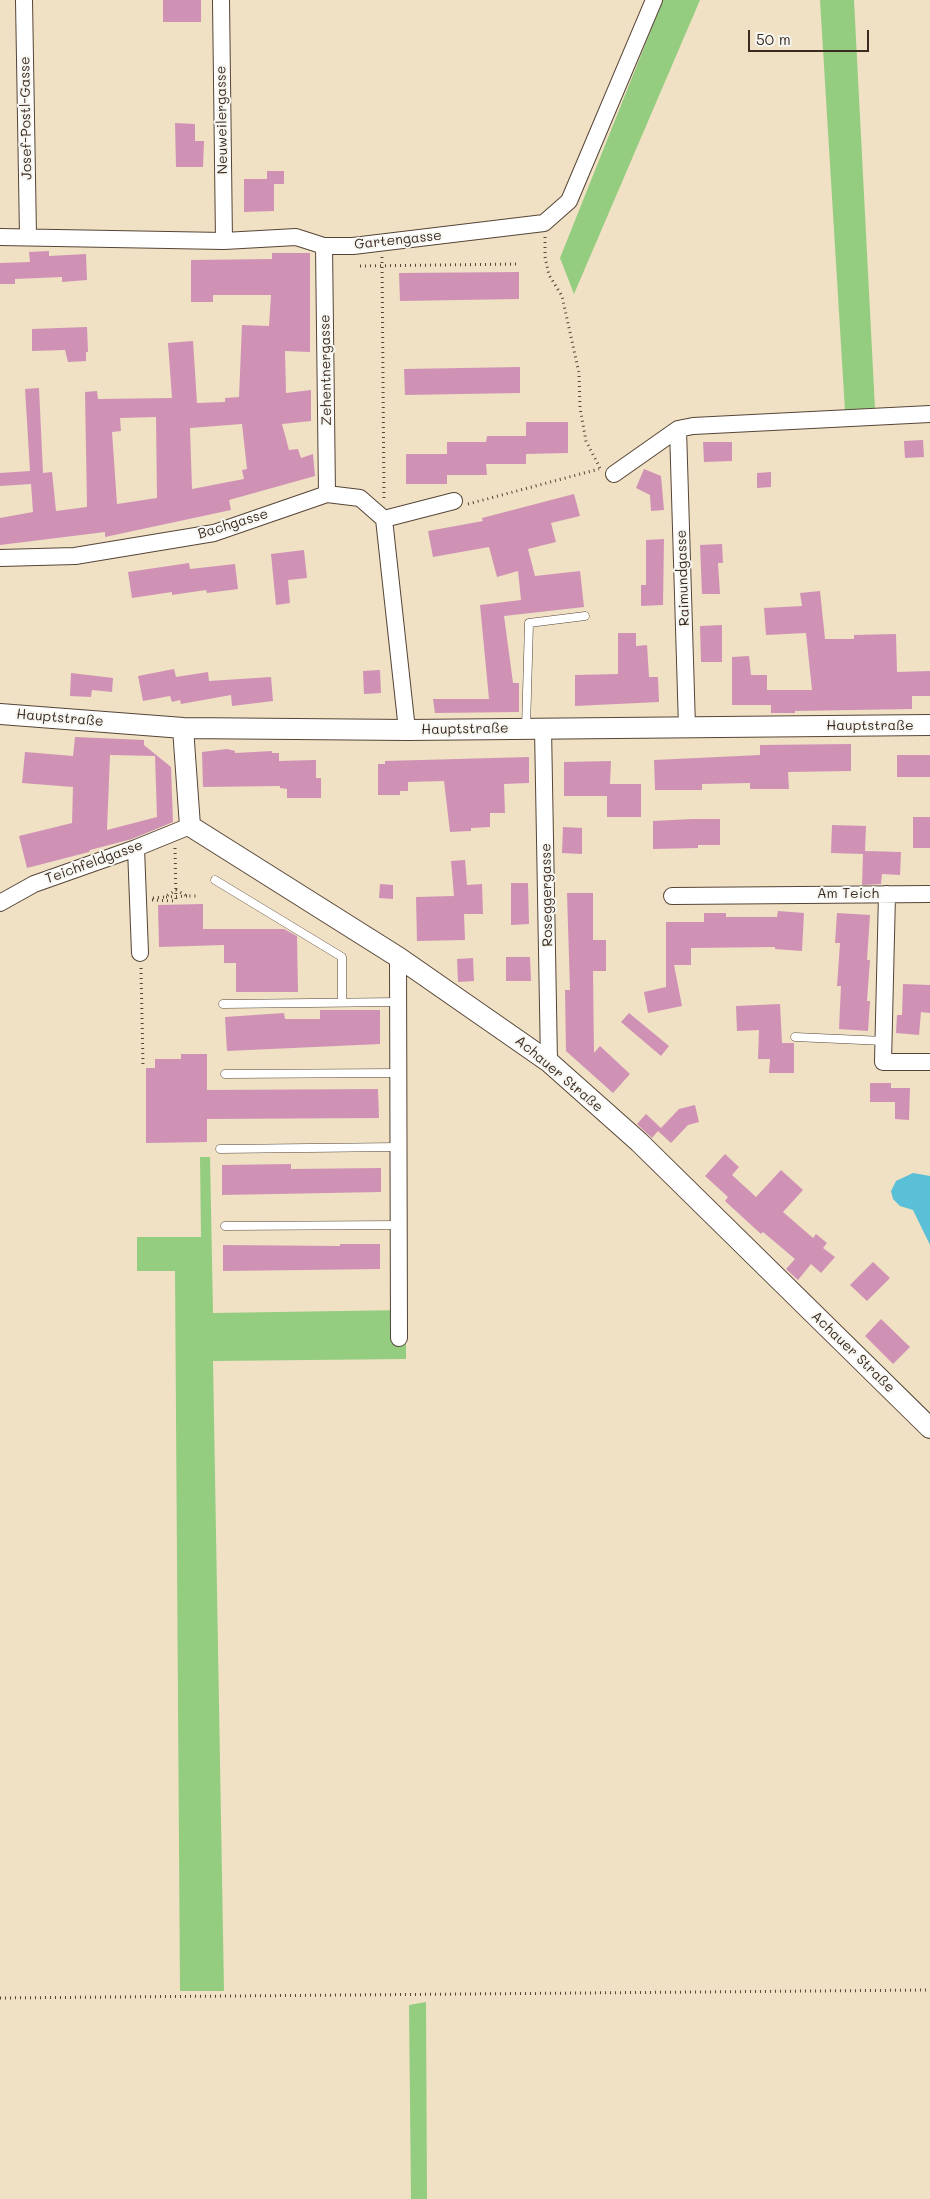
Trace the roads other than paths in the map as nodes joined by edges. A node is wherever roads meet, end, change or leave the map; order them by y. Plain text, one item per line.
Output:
1 (24, 0) edge
2 (221, 0) edge
3 (654, 0) edge
4 (0, 236) edge
5 (28, 236) junction
6 (224, 241) junction
7 (324, 246) junction
8 (930, 414) edge
9 (678, 429) junction
10 (607, 471) road end
11 (327, 494) junction
12 (454, 501) road end
13 (384, 519) junction
14 (0, 558) edge
15 (585, 616) dead end
16 (0, 714) edge
17 (930, 725) edge
18 (687, 727) junction
19 (184, 728) junction
20 (535, 728) junction
21 (407, 730) junction
22 (190, 826) junction
23 (136, 848) junction
24 (215, 880) dead end
25 (887, 894) junction
26 (930, 894) edge
27 (672, 896) dead end
28 (0, 903) edge
29 (140, 953) road end
30 (398, 957) junction
31 (342, 1002) junction
32 (398, 1002) junction
33 (223, 1004) dead end
34 (795, 1037) dead end
35 (884, 1041) junction
36 (549, 1062) junction
37 (930, 1062) edge
38 (225, 1074) dead end
39 (398, 1074) junction
40 (398, 1147) junction
41 (220, 1149) dead end
42 (398, 1225) junction
43 (225, 1226) dead end
44 (399, 1338) dead end
45 (930, 1428) edge

1 - 5 street, Josef-Postl-Gasse
2 - 6 street, Neuweilergasse
3 - 7 street, Gartengasse
4 - 5 street, Gartengasse
5 - 6 street, Gartengasse
6 - 7 street, Gartengasse
7 - 11 street, Zehentnergasse
8 - 9 street
9 - 10 street
9 - 18 street, Raimundgasse
11 - 13 street, Bachgasse
11 - 14 street, Bachgasse
12 - 13 street
13 - 21 street
15 - 20 lane
16 - 19 street, Hauptstraße
17 - 18 street, Hauptstraße
18 - 20 street, Hauptstraße
19 - 21 street, Hauptstraße
19 - 22 street
20 - 21 street, Hauptstraße
20 - 36 street, Roseggergasse
22 - 23 street, Teichfeldgasse
22 - 30 street, Achauer Straße
23 - 28 street, Teichfeldgasse
23 - 29 street
24 - 31 lane
25 - 26 street
25 - 27 street, Am Teich
25 - 35 street, Am Teich
30 - 32 street
30 - 36 street, Achauer Straße
31 - 32 lane
31 - 33 lane
32 - 39 street
34 - 35 lane
35 - 37 street, Am Teich
36 - 45 street, Achauer Straße
38 - 39 lane
39 - 40 street
40 - 41 lane
40 - 42 street
42 - 43 lane
42 - 44 street

